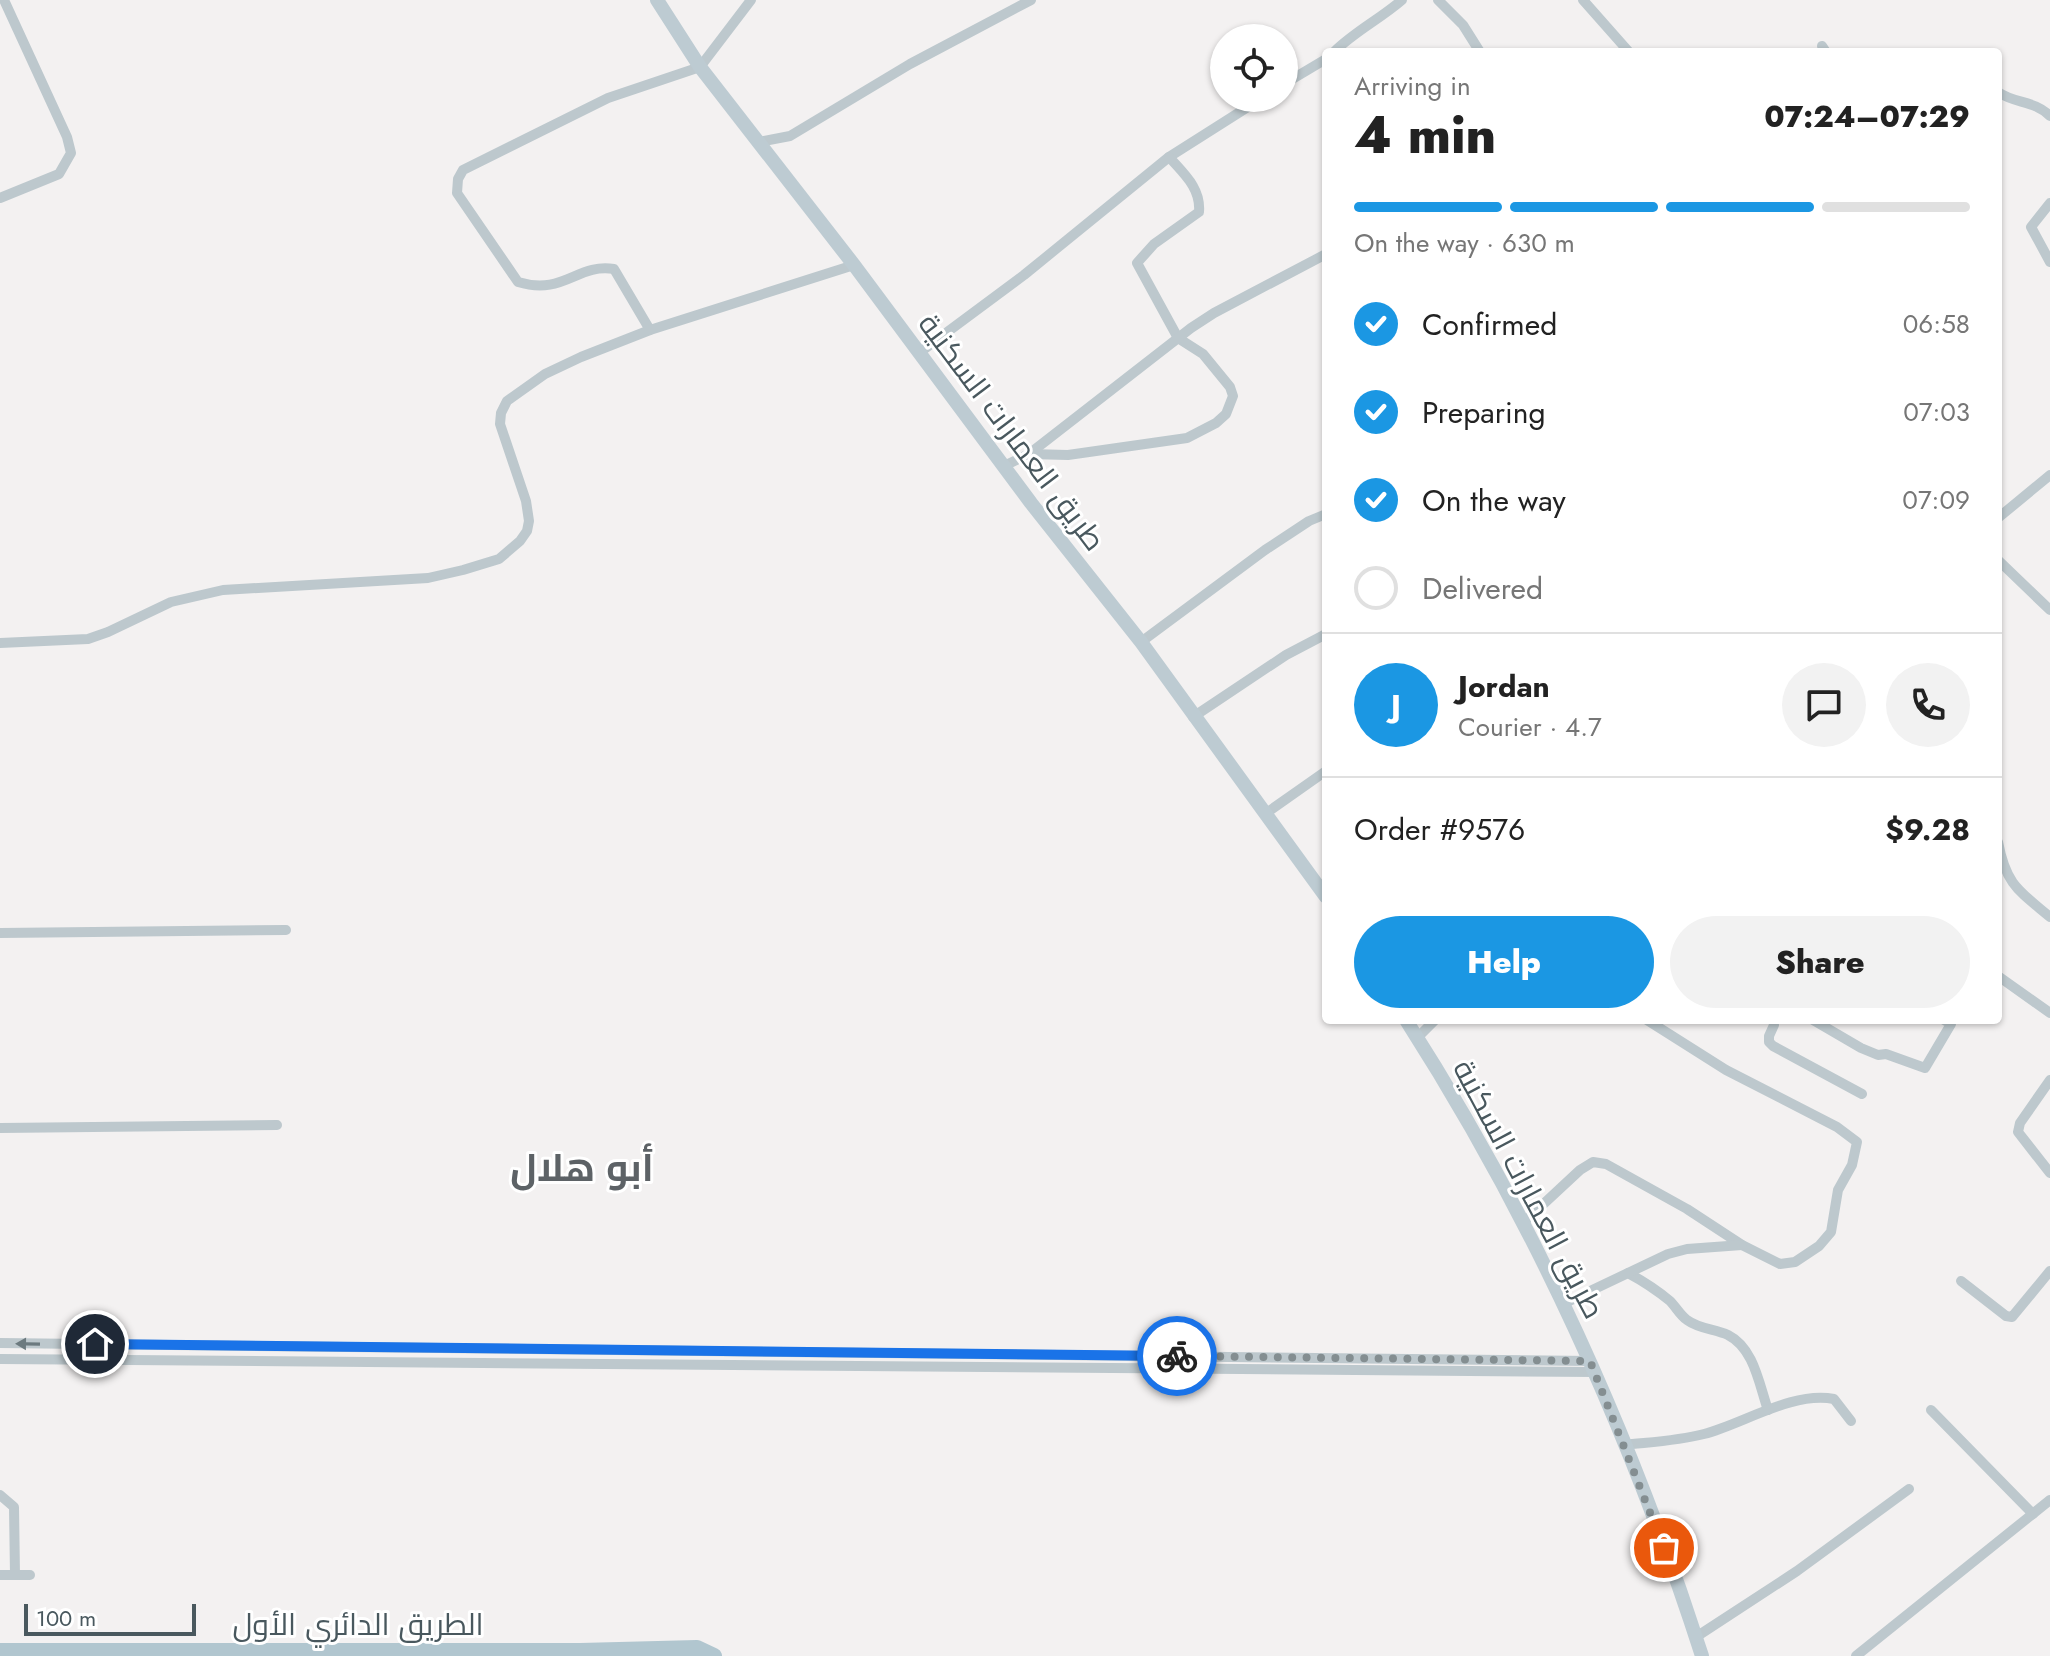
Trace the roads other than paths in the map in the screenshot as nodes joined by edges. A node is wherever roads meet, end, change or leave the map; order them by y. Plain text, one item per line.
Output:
1 (4, 0) edge
2 (657, 0) edge
3 (751, 0) edge
4 (1031, 0) edge
5 (1402, 0) edge
6 (1438, 0) edge
7 (1583, 0) edge
8 (1338, 48) edge
9 (1477, 48) edge
10 (1625, 48) edge
11 (1322, 61) edge
12 (700, 67) junction
13 (1298, 76) edge
14 (2002, 95) edge
15 (1240, 112) edge
16 (2050, 116) edge
17 (759, 142) junction
18 (1169, 157) junction
19 (0, 198) edge
20 (2050, 203) edge
21 (1322, 256) edge
22 (2050, 262) edge
23 (854, 265) junction
24 (650, 330) junction
25 (1178, 338) junction
26 (919, 353) junction
27 (1029, 454) junction
28 (1004, 466) junction
29 (2050, 475) edge
30 (2002, 515) edge
31 (1322, 516) edge
32 (2002, 564) edge
33 (2050, 610) edge
34 (1322, 636) edge
35 (1141, 642) junction
36 (0, 643) edge
37 (1193, 717) junction
38 (1322, 774) edge
39 (1265, 814) junction
40 (2002, 861) edge
41 (1322, 892) edge
42 (2050, 917) edge
43 (286, 930) dead end
44 (0, 933) edge
45 (2002, 979) edge
46 (2050, 1013) edge
47 (1408, 1024) edge
48 (1431, 1024) edge
49 (1653, 1024) edge
50 (1772, 1024) edge
51 (1820, 1024) edge
52 (1951, 1024) edge
53 (1417, 1038) junction
54 (2050, 1080) edge
55 (1862, 1094) dead end
56 (277, 1125) dead end
57 (0, 1128) edge
58 (2050, 1173) edge
59 (1524, 1222) junction
60 (1742, 1245) junction
61 (2050, 1271) edge
62 (1628, 1273) junction
63 (1961, 1281) dead end
64 (1565, 1303) junction
65 (0, 1343) edge
66 (0, 1359) edge
67 (1592, 1366) junction
68 (1768, 1410) junction
69 (1931, 1410) dead end
70 (1851, 1421) dead end
71 (1624, 1445) junction
72 (1909, 1489) dead end
73 (0, 1495) edge
74 (2050, 1500) edge
75 (2033, 1514) junction
76 (0, 1575) edge
77 (15, 1575) junction
78 (30, 1575) dead end
79 (1696, 1637) junction
80 (0, 1651) edge
81 (714, 1656) edge
82 (1702, 1656) edge
83 (1856, 1656) edge

1 - 19 street
2 - 12 main road, طريق العمارات السكنية
3 - 12 street
4 - 17 street
5 - 8 street
6 - 9 street
7 - 10 street
11 - 13 street
12 - 17 main road, طريق العمارات السكنية
12 - 24 street
14 - 16 street
15 - 18 street
17 - 23 main road, طريق العمارات السكنية
18 - 25 street
18 - 26 street
20 - 22 street
21 - 25 street
23 - 24 street
23 - 26 main road, طريق العمارات السكنية
24 - 36 street
25 - 27 street
25 - 27 street
26 - 28 main road, طريق العمارات السكنية
27 - 28 street
28 - 35 main road, طريق العمارات السكنية
29 - 30 street
31 - 35 street
32 - 33 street
34 - 37 street
35 - 37 main road, طريق العمارات السكنية
37 - 39 main road, طريق العمارات السكنية
38 - 39 street
39 - 41 main road, طريق العمارات السكنية
40 - 42 street
43 - 44 street
45 - 46 street
47 - 53 main road, طريق العمارات السكنية
48 - 53 street
49 - 60 street
50 - 55 street
51 - 52 street
53 - 59 main road, طريق العمارات السكنية
54 - 58 street
56 - 57 street
59 - 60 street
59 - 64 main road, طريق العمارات السكنية
60 - 62 street
61 - 63 street
62 - 64 street
62 - 68 street
64 - 67 main road, طريق العمارات السكنية
67 -> 65 street
66 - 67 street
67 - 71 main road, طريق العمارات السكنية
68 - 70 street
68 - 71 street
69 - 75 street
71 - 79 main road, طريق العمارات السكنية
72 - 79 street
73 - 77 street
74 - 75 street
75 - 83 street
76 - 77 street
77 - 78 street
79 - 82 main road, طريق العمارات السكنية
80 - 81 main road, الطريق الدائري الأول

